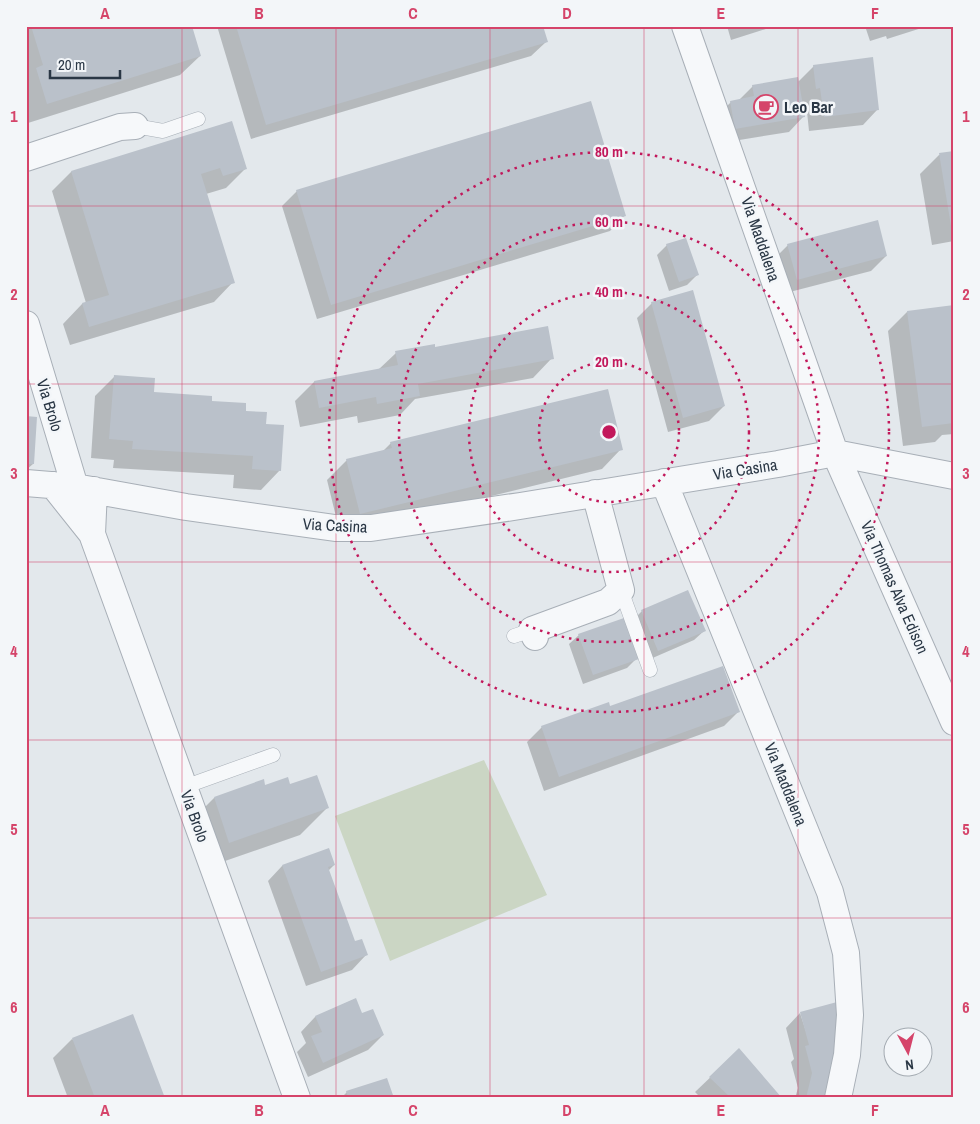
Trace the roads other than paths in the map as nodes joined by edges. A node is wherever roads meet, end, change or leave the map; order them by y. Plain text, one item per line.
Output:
1 (686, 26) edge
2 (198, 119) dead end
3 (135, 126) joint
4 (26, 158) edge
5 (26, 324) edge
6 (835, 453) junction
7 (954, 476) edge
8 (664, 482) junction
9 (26, 484) edge
10 (74, 487) junction
11 (595, 493) junction
12 (92, 534) junction
13 (620, 590) junction
14 (530, 639) dead end
15 (650, 670) dead end
16 (954, 722) edge
17 (273, 755) dead end
18 (184, 787) junction
19 (297, 1098) edge
20 (838, 1098) edge

1 - 6 street, Via Maddalena
2 - 3 lane
3 - 4 street
5 - 10 street, Via Brolo
6 - 7 street
6 - 8 street, Via Casina
6 - 16 street, Via Thomas Alva Edison
8 - 11 street, Via Casina
8 - 20 street, Via Maddalena
9 - 10 street, Via Casina
10 - 11 street, Via Casina
10 - 12 street, Via Brolo
10 - 12 street, Via Brolo
11 - 13 street
12 - 18 street, Via Brolo
13 - 14 street
13 - 15 lane
17 - 18 lane
18 - 19 street, Via Brolo

